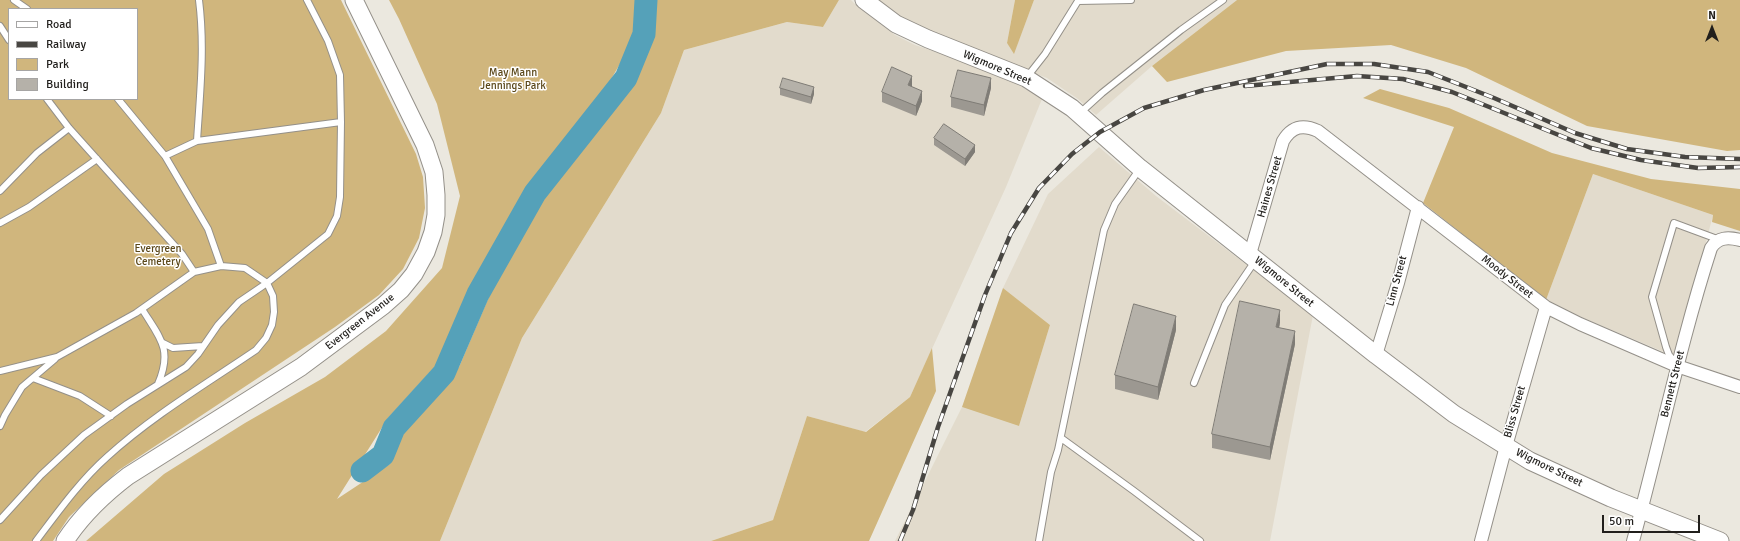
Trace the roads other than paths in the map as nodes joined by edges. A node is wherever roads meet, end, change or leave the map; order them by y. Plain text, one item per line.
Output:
1 (14, 0) edge
2 (199, 0) edge
3 (307, 0) edge
4 (354, 0) edge
5 (864, 0) edge
6 (1078, 0) edge
7 (1131, 0) edge
8 (1223, 0) edge
9 (26, 8) edge
10 (0, 26) edge
11 (8, 38) edge
12 (1026, 78) junction
13 (48, 100) edge
14 (119, 100) edge
15 (1079, 114) junction
16 (341, 122) junction
17 (1299, 126) joint
18 (69, 128) junction
19 (197, 141) junction
20 (165, 156) junction
21 (97, 159) junction
22 (1140, 168) junction
23 (0, 191) edge
24 (1418, 206) junction
25 (0, 224) edge
26 (1730, 239) edge
27 (1253, 257) junction
28 (221, 266) junction
29 (194, 272) junction
30 (267, 283) junction
31 (1546, 307) junction
32 (142, 309) junction
33 (163, 342) junction
34 (203, 346) junction
35 (1376, 355) junction
36 (57, 357) junction
37 (1677, 366) junction
38 (0, 371) edge
39 (33, 378) junction
40 (1194, 383) dead end
41 (158, 384) junction
42 (1740, 387) edge
43 (111, 416) junction
44 (0, 426) edge
45 (1061, 438) junction
46 (1506, 446) junction
47 (1642, 510) junction
48 (0, 520) edge
49 (36, 541) edge
50 (65, 541) edge
51 (1039, 541) edge
52 (1200, 541) edge
53 (1481, 541) edge
54 (1633, 541) edge
55 (1720, 541) edge

1 - 9 lane
2 - 19 lane
3 - 16 lane
4 - 50 street, Evergreen Avenue
5 - 12 street, Wigmore Street
6 - 7 lane
6 - 12 lane
8 - 15 lane
10 - 11 lane
12 - 15 street, Wigmore Street
13 - 18 lane
14 - 20 lane
15 - 22 street, Wigmore Street
16 - 19 lane
16 - 30 lane
17 - 24 street, Moody Street
17 - 27 street, Haines Street
18 - 21 lane
18 - 23 lane
19 - 20 lane
20 - 28 lane
21 - 25 lane
21 - 29 lane
22 - 27 street, Wigmore Street
22 - 45 lane
24 - 31 street, Moody Street
24 - 35 street, Linn Street
26 - 37 street, Bennett Street
26 - 37 lane
27 - 35 street, Wigmore Street
27 - 40 lane
28 - 29 lane
28 - 30 lane
29 - 32 lane
30 - 34 lane
30 - 49 lane
31 - 37 street, Moody Street
31 - 46 street, Bliss Street
32 - 33 lane
32 - 36 lane
33 - 34 lane
33 - 41 lane
34 - 41 lane
35 - 46 street, Wigmore Street
36 - 38 lane
36 - 39 lane
37 - 42 street, Moody Street
37 - 47 street, Bennett Street
39 - 43 lane
39 - 44 lane
41 - 43 lane
43 - 48 lane
45 - 51 lane
45 - 52 lane
46 - 47 street, Wigmore Street
46 - 53 street, Bliss Street
47 - 54 street, Bennett Street
47 - 55 street, Wigmore Street

